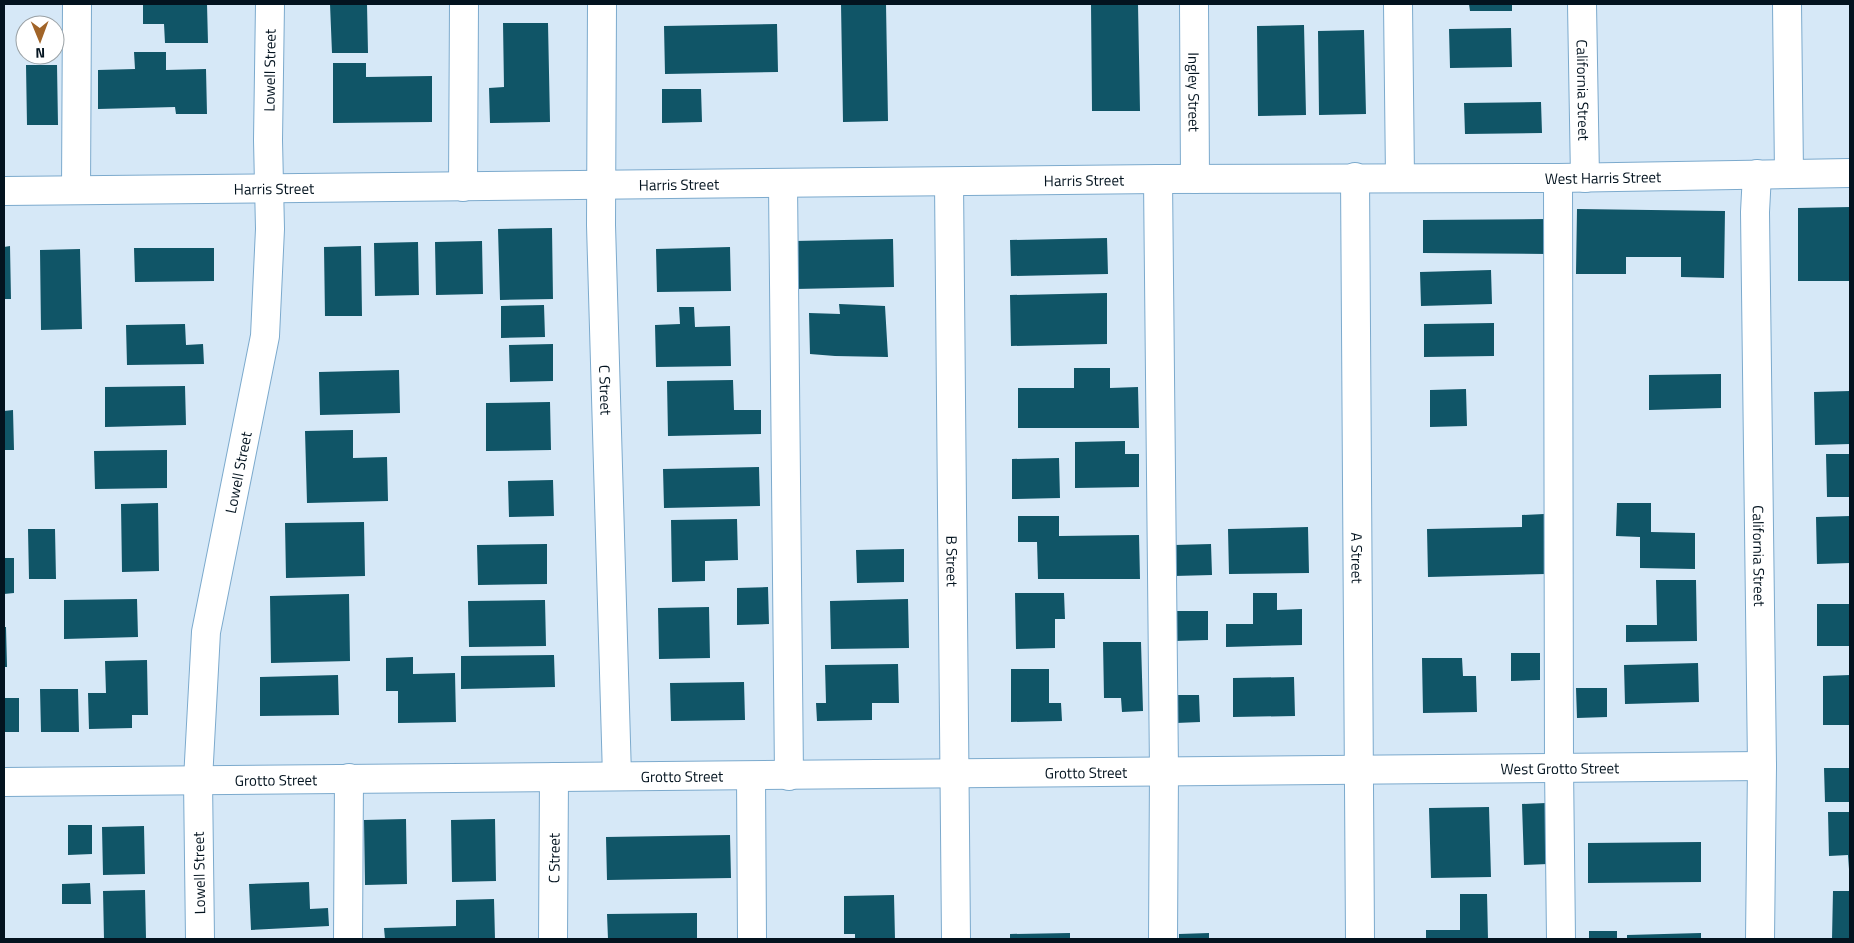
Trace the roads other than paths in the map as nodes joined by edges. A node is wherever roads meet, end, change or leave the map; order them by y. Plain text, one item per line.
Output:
1 (77, 4) edge
2 (270, 4) edge
3 (464, 4) edge
4 (602, 4) edge
5 (1194, 4) edge
6 (1398, 4) edge
7 (1582, 4) edge
8 (1787, 4) edge
9 (1850, 173) edge
10 (1757, 174) junction
11 (1789, 174) junction
12 (1355, 178) junction
13 (1400, 178) junction
14 (1558, 178) junction
15 (1585, 178) junction
16 (1158, 179) junction
17 (1195, 179) junction
18 (949, 182) junction
19 (601, 184) junction
20 (783, 184) junction
21 (463, 187) junction
22 (270, 188) junction
23 (76, 190) junction
24 (4, 191) edge
25 (1762, 766) junction
26 (1559, 767) junction
27 (1359, 769) junction
28 (1164, 771) junction
29 (954, 773) junction
30 (617, 776) junction
31 (751, 776) junction
32 (789, 776) junction
33 (554, 777) junction
34 (349, 778) junction
35 (198, 780) junction
36 (4, 782) edge
37 (200, 939) edge
38 (348, 939) edge
39 (553, 939) edge
40 (752, 939) edge
41 (956, 939) edge
42 (1163, 939) edge
43 (1360, 939) edge
44 (1561, 939) edge
45 (1760, 939) edge

1 - 23 street
2 - 22 street, Lowell Street
3 - 21 street
4 - 19 street, C Street
5 - 17 street, Ingley Street
6 - 13 street
7 - 15 street, California Street
8 - 11 street
9 - 11 street, West Harris Street
10 - 11 street, West Harris Street
10 - 15 street, West Harris Street
10 - 25 street, California Street
12 - 13 street, West Harris Street
12 - 17 street, Harris Street
12 - 27 street, A Street
13 - 14 street, West Harris Street
14 - 15 street, West Harris Street
14 - 26 street
16 - 17 street, Harris Street
16 - 18 street, Harris Street
16 - 28 street
18 - 20 street, Harris Street
18 - 29 street, B Street
19 - 20 street, Harris Street
19 - 21 street, Harris Street
19 - 30 street, C Street
20 - 32 street
21 - 22 street, Harris Street
22 - 23 street, Harris Street
22 - 35 street, Lowell Street
23 - 24 street, Harris Street
25 - 26 street, West Grotto Street
25 - 45 street, California Street
26 - 27 street, West Grotto Street
26 - 44 street
27 - 28 street, Grotto Street
27 - 43 street, A Street
28 - 29 street, Grotto Street
28 - 42 street
29 - 32 street, Grotto Street
29 - 41 street, B Street
30 - 31 street, Grotto Street
30 - 33 street, Grotto Street
31 - 32 street, Grotto Street
31 - 40 street
33 - 34 street, Grotto Street
33 - 39 street, C Street
34 - 35 street, Grotto Street
34 - 38 street
35 - 36 street, Grotto Street
35 - 37 street, Lowell Street

